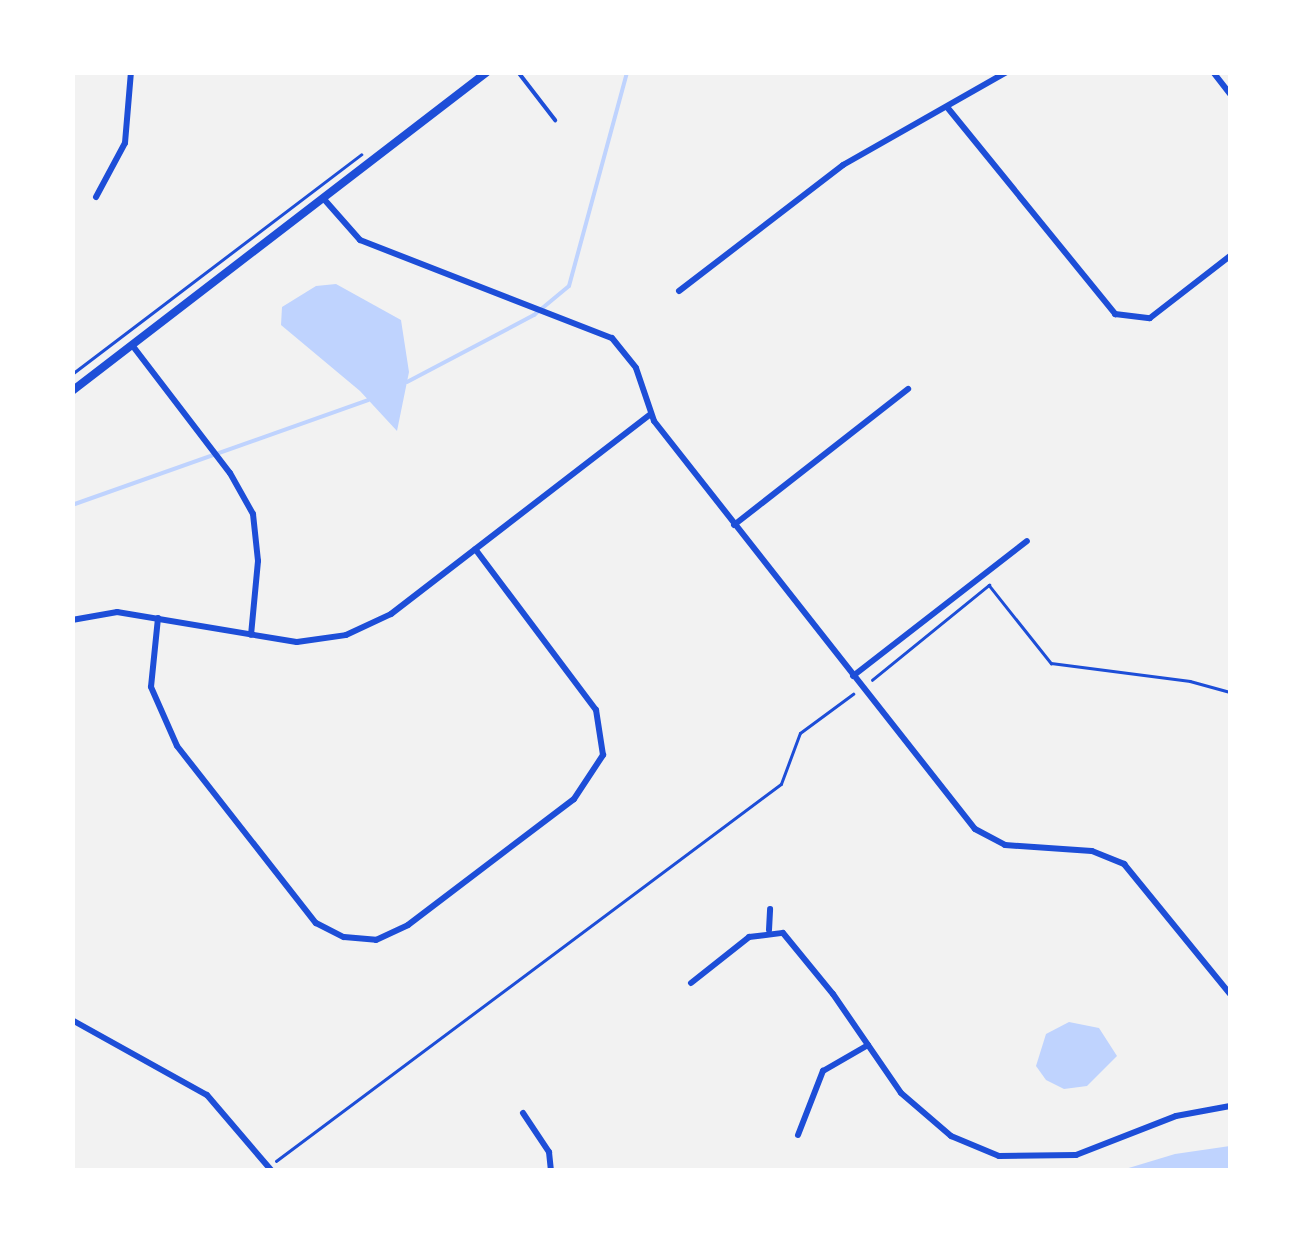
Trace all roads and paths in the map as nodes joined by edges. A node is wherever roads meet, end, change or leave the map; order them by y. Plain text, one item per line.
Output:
1 (130, 72) edge
2 (487, 72) edge
3 (518, 72) edge
4 (1006, 72) edge
5 (1214, 72) edge
6 (1230, 94) edge
7 (947, 106) junction
8 (555, 120) dead end
9 (325, 182) dead end
10 (96, 197) dead end
11 (323, 198) junction
12 (1230, 256) edge
13 (679, 292) dead end
14 (132, 346) junction
15 (72, 374) edge
16 (908, 388) dead end
17 (72, 392) edge
18 (651, 414) junction
19 (734, 525) junction
20 (1028, 541) dead end
21 (475, 549) junction
22 (158, 618) junction
23 (72, 620) edge
24 (252, 635) junction
25 (853, 676) junction
26 (868, 683) dead end
27 (1230, 692) edge
28 (849, 696) dead end
29 (770, 909) dead end
30 (769, 930) junction
31 (691, 983) dead end
32 (1230, 994) edge
33 (72, 1020) edge
34 (868, 1045) junction
35 (1230, 1106) edge
36 (522, 1113) dead end
37 (798, 1135) dead end
38 (270, 1168) edge
39 (551, 1170) edge

1 - 10 street
2 - 11 street
3 - 8 lane
4 - 7 street
5 - 6 street
7 - 12 street
7 - 13 street
9 - 15 path
11 - 14 street
11 - 18 street
14 - 17 street
14 - 24 street
16 - 19 street
18 - 19 street
18 - 21 street
19 - 25 street
20 - 25 street
21 - 22 street
21 - 24 street
22 - 23 street
22 - 24 street
25 - 32 street
26 - 27 path
28 - 38 path
29 - 30 street
30 - 31 street
30 - 34 street
33 - 38 street
34 - 35 street
34 - 37 street
36 - 39 street

